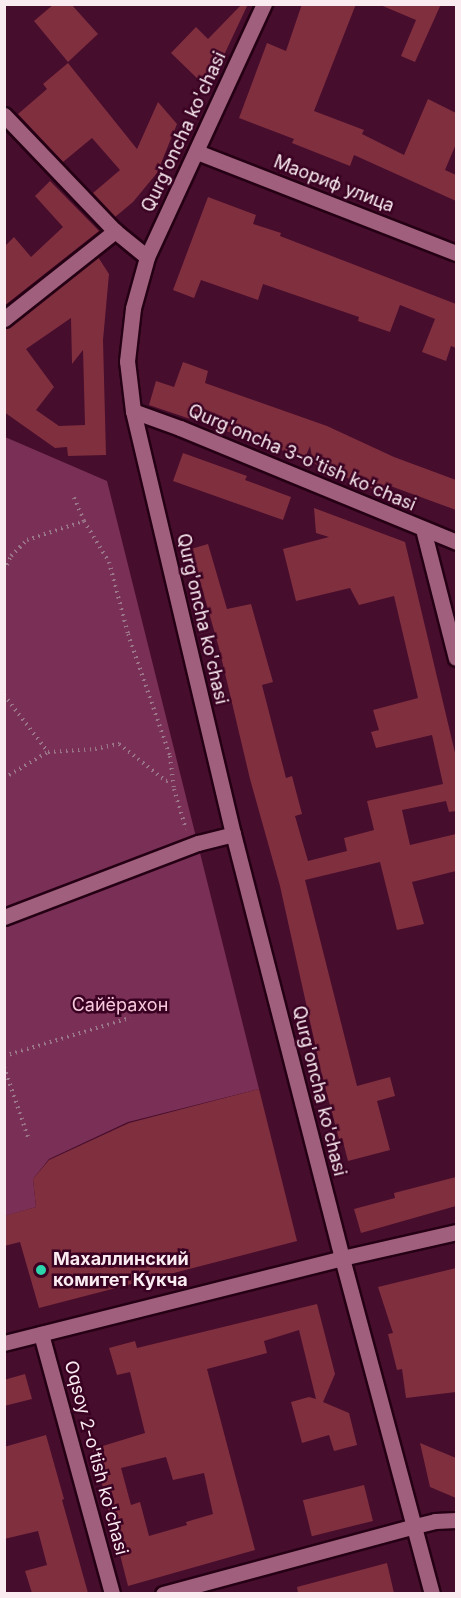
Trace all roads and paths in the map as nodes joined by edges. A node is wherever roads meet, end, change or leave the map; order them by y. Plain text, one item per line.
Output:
1 (264, 4) edge
2 (4, 115) edge
3 (197, 153) junction
4 (115, 231) junction
5 (456, 252) edge
6 (147, 256) junction
7 (4, 320) edge
8 (133, 411) junction
9 (74, 497) dead end
10 (84, 521) junction
11 (423, 529) junction
12 (456, 542) edge
13 (4, 570) edge
14 (456, 658) edge
15 (4, 695) edge
16 (48, 752) junction
17 (4, 778) edge
18 (172, 780) junction
19 (233, 834) junction
20 (191, 846) junction
21 (4, 917) edge
22 (130, 1018) dead end
23 (4, 1056) edge
24 (4, 1067) edge
25 (28, 1137) dead end
26 (456, 1232) edge
27 (342, 1258) junction
28 (41, 1334) junction
29 (4, 1343) edge
30 (456, 1520) edge
31 (415, 1526) junction
32 (112, 1593) edge
33 (164, 1593) edge
34 (432, 1593) edge

1 - 3 street, Qurg'oncha ko'chasi
2 - 4 street
3 - 5 street, Маориф улица
3 - 6 street, Qurg'oncha ko'chasi
4 - 6 street
4 - 7 street
6 - 8 street, Qurg'oncha ko'chasi
8 - 11 street, Qurg'oncha 3-o'tish ko'chasi
8 - 19 street, Qurg'oncha ko'chasi
9 - 10 path
10 - 13 path
10 - 18 path
11 - 12 street, Qurg'oncha 3-o'tish ko'chasi
11 - 14 street
15 - 16 path
16 - 17 path
16 - 18 path
18 - 20 path
19 - 20 street
19 - 27 street, Qurg'oncha ko'chasi
20 - 21 street
22 - 23 path
24 - 25 path
26 - 27 street
27 - 28 street
27 - 31 street, Qurg'oncha ko'chasi
28 - 29 street
28 - 32 street, Oqsoy 2-o'tish ko'chasi
30 - 31 street
31 - 33 street
31 - 34 street, Qurg'oncha ko'chasi

